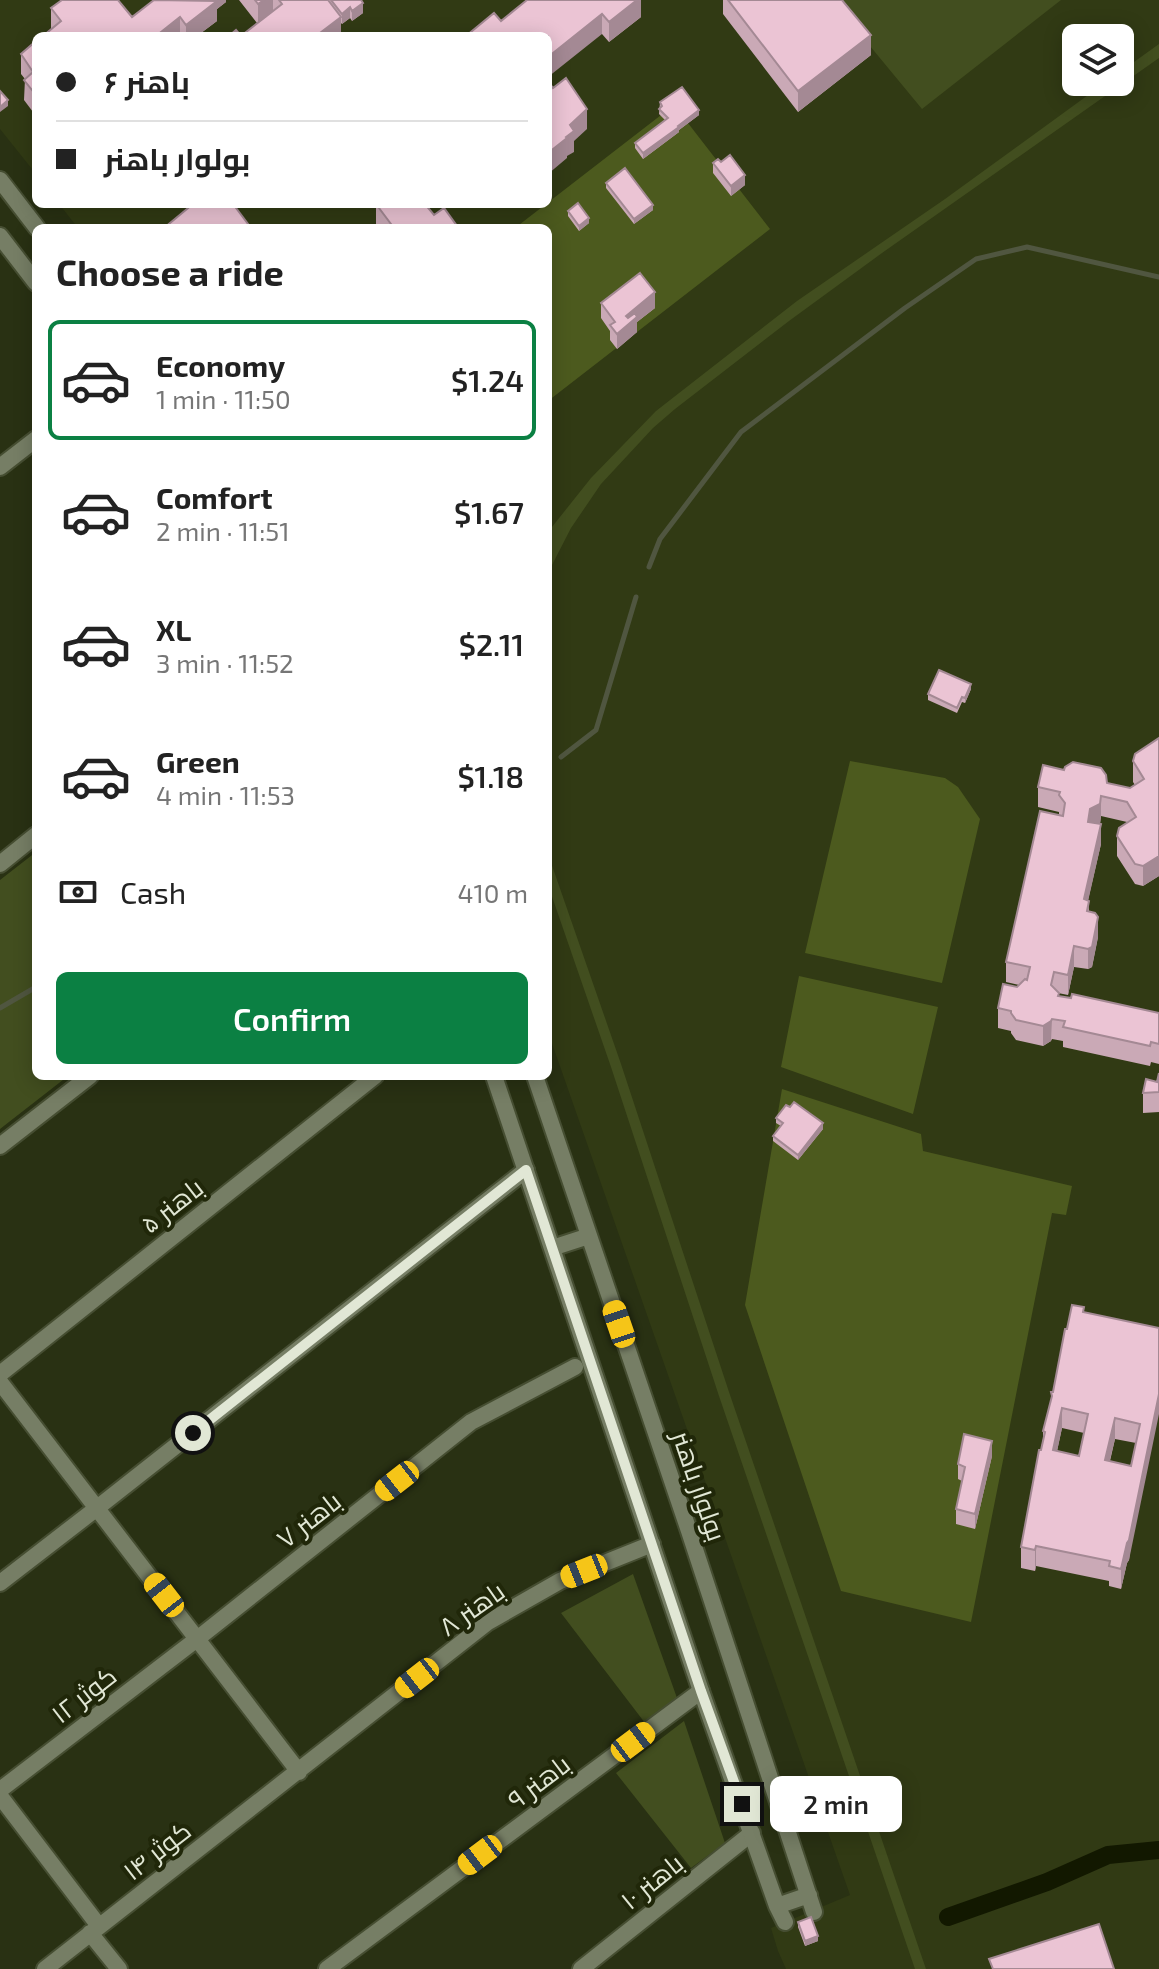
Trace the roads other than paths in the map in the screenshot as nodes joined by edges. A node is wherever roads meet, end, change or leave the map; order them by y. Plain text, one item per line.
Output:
1 (0, 180) edge
2 (14, 199) junction
3 (0, 210) edge
4 (34, 224) edge
5 (0, 236) edge
6 (32, 278) edge
7 (32, 442) edge
8 (0, 467) edge
9 (32, 838) edge
10 (0, 864) edge
11 (85, 1080) edge
12 (370, 1080) edge
13 (495, 1080) edge
14 (536, 1080) edge
15 (0, 1146) edge
16 (526, 1170) junction
17 (589, 1236) junction
18 (552, 1248) junction
19 (575, 1367) dead end
20 (0, 1374) edge
21 (0, 1382) edge
22 (97, 1508) junction
23 (652, 1544) junction
24 (0, 1583) edge
25 (197, 1639) junction
26 (701, 1691) junction
27 (299, 1772) junction
28 (0, 1790) edge
29 (0, 1796) edge
30 (752, 1833) junction
31 (809, 1895) junction
32 (777, 1906) junction
33 (814, 1912) dead end
34 (785, 1922) dead end
35 (95, 1929) junction
36 (45, 1969) edge
37 (119, 1969) edge
38 (327, 1969) edge
39 (581, 1969) edge

1 - 2 street
2 - 3 street
2 - 4 street
5 - 6 street
7 - 8 street
9 - 10 street
11 - 15 street
12 - 20 street, باهنر ۵
13 - 16 street
14 - 17 street, بولوار باهنر
16 - 18 street
16 - 22 street
17 - 18 street
17 - 31 street, بولوار باهنر
18 - 23 street
19 - 25 street, باهنر ۷
21 - 22 street
22 - 24 street
22 - 25 street
23 - 26 street
23 - 27 street, باهنر ۸
25 - 27 street
25 - 28 street, کوثر ۱۲
26 - 30 street
26 - 38 street, باهنر ۹
27 - 35 street, کوثر ۱۴
29 - 35 street
30 - 32 street
30 - 39 street, باهنر ۱۰
31 - 32 street
31 - 33 street, بولوار باهنر
32 - 34 street
35 - 36 street, کوثر ۱۴
35 - 37 street

